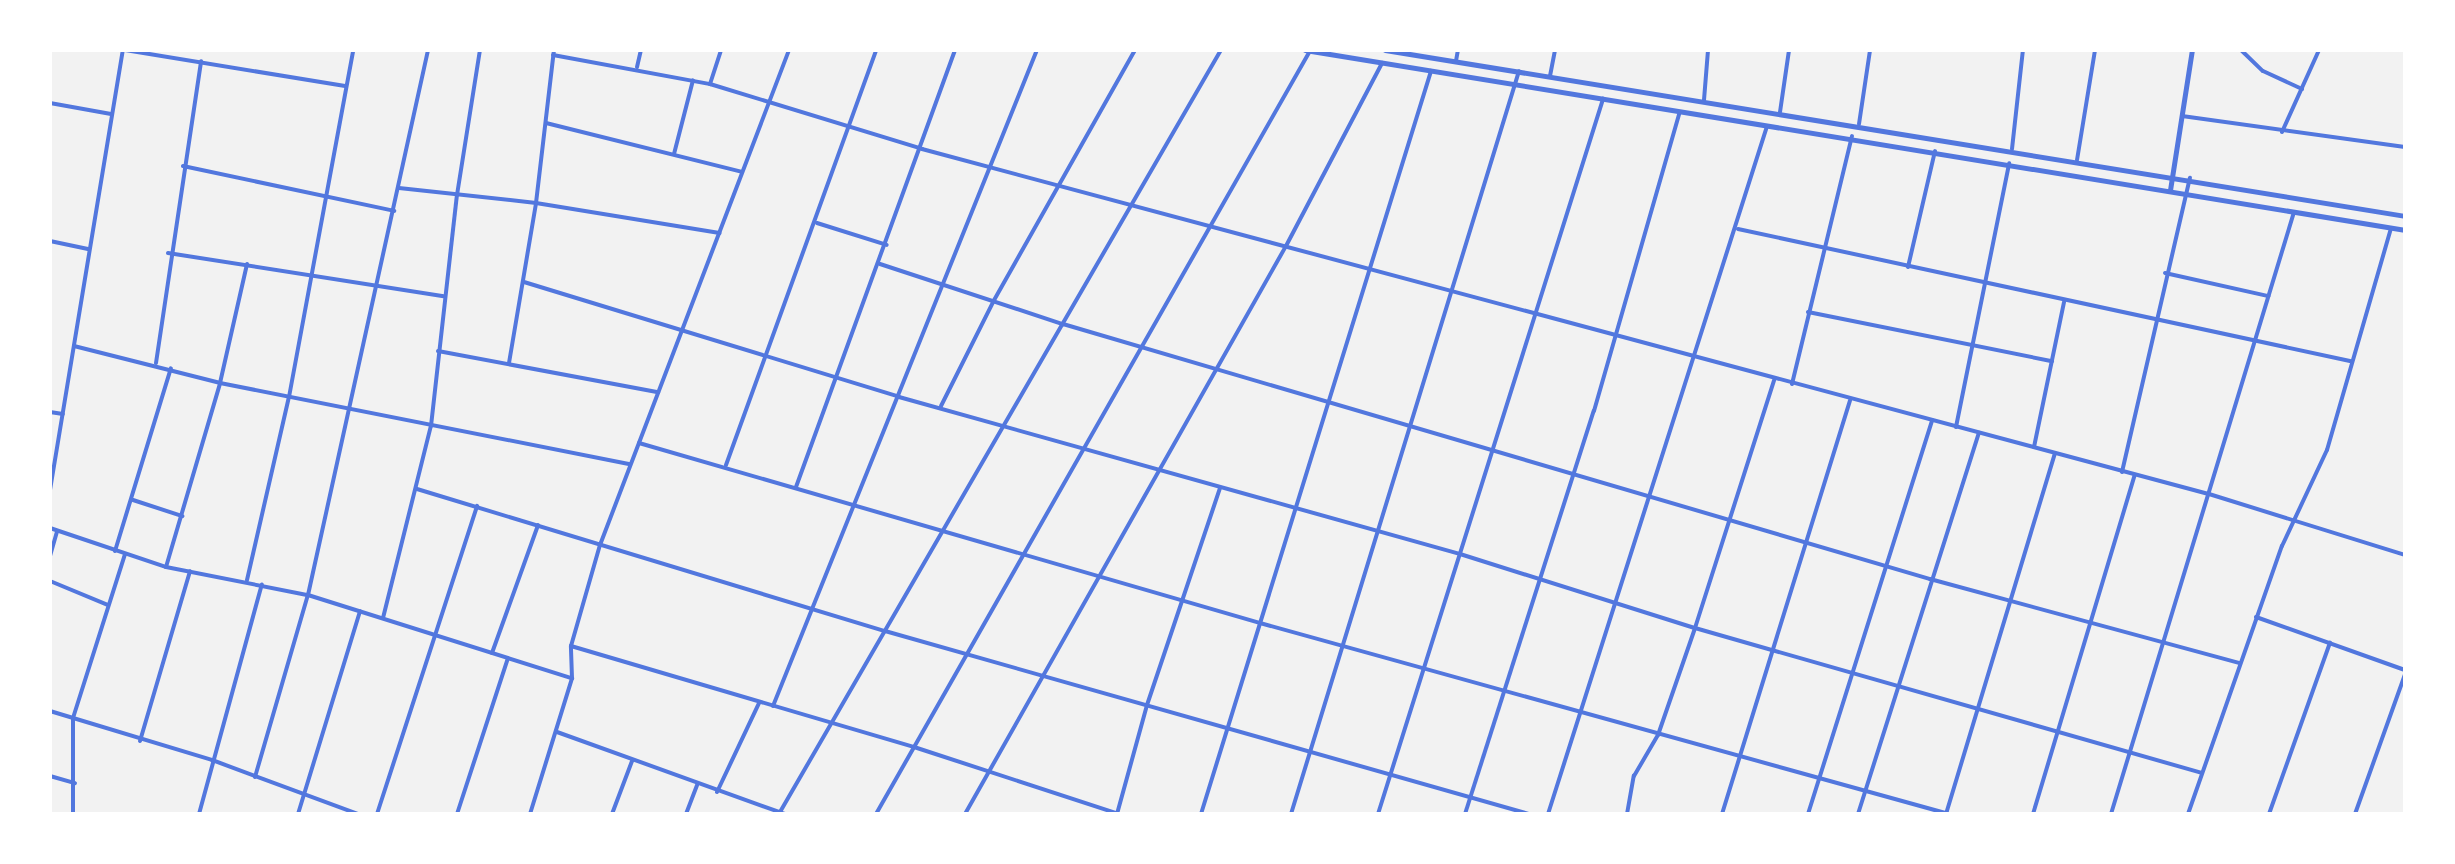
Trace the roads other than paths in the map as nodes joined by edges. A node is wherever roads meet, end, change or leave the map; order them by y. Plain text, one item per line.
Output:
1 (124, 50) edge
2 (353, 50) edge
3 (428, 50) edge
4 (480, 50) edge
5 (641, 50) edge
6 (721, 50) edge
7 (789, 50) edge
8 (876, 50) edge
9 (955, 50) edge
10 (1037, 50) edge
11 (1135, 50) edge
12 (1221, 50) edge
13 (1308, 50) edge
14 (1385, 50) edge
15 (1458, 50) edge
16 (1555, 50) edge
17 (1708, 50) edge
18 (1789, 50) edge
19 (1870, 50) edge
20 (2023, 50) edge
21 (2095, 50) edge
22 (2192, 50) edge
23 (2241, 50) edge
24 (2319, 50) edge
25 (554, 52) edge
26 (201, 61) junction
27 (1456, 61) junction
28 (1382, 63) junction
29 (637, 67) junction
30 (1431, 70) junction
31 (1519, 71) junction
32 (1550, 76) junction
33 (693, 80) junction
34 (1514, 82) junction
35 (710, 84) junction
36 (345, 86) junction
37 (2303, 89) junction
38 (1603, 96) junction
39 (1704, 100) junction
40 (50, 103) edge
41 (768, 104) junction
42 (1681, 109) junction
43 (1780, 112) junction
44 (111, 114) junction
45 (2182, 116) junction
46 (546, 123) junction
47 (1768, 123) junction
48 (1859, 124) junction
49 (849, 126) junction
50 (2282, 132) junction
51 (1852, 136) junction
52 (2405, 147) edge
53 (922, 149) junction
54 (2012, 149) junction
55 (1935, 151) junction
56 (674, 154) junction
57 (2077, 160) junction
58 (2009, 163) junction
59 (183, 166) junction
60 (992, 167) junction
61 (743, 172) junction
62 (2173, 175) junction
63 (2190, 178) junction
64 (1061, 187) junction
65 (399, 188) junction
66 (2170, 190) junction
67 (2187, 192) junction
68 (457, 195) junction
69 (324, 199) junction
70 (536, 203) junction
71 (1134, 204) junction
72 (394, 211) junction
73 (2294, 211) junction
74 (2405, 216) edge
75 (816, 223) junction
76 (1210, 224) junction
77 (2391, 227) junction
78 (1738, 229) junction
79 (2405, 230) edge
80 (720, 233) junction
81 (50, 241) edge
82 (887, 245) junction
83 (1286, 246) junction
84 (1825, 248) junction
85 (89, 249) junction
86 (168, 253) junction
87 (247, 264) junction
88 (880, 264) junction
89 (1368, 267) junction
90 (1908, 267) junction
91 (312, 273) junction
92 (2165, 273) junction
93 (524, 282) junction
94 (1984, 284) junction
95 (378, 285) junction
96 (943, 286) junction
97 (1450, 290) junction
98 (444, 296) junction
99 (2268, 296) junction
100 (993, 302) junction
101 (2064, 302) junction
102 (1538, 312) junction
103 (1808, 312) junction
104 (2154, 320) junction
105 (1063, 324) junction
106 (680, 326) junction
107 (1616, 336) junction
108 (2254, 340) junction
109 (1141, 343) junction
110 (1972, 344) junction
111 (74, 346) junction
112 (438, 351) junction
113 (768, 356) junction
114 (1695, 358) junction
115 (2052, 361) junction
116 (2350, 361) junction
117 (156, 363) junction
118 (509, 363) junction
119 (1216, 367) junction
120 (171, 368) junction
121 (839, 379) junction
122 (1774, 380) junction
123 (220, 383) junction
124 (1792, 384) junction
125 (658, 392) junction
126 (289, 397) junction
127 (899, 397) junction
128 (1850, 399) junction
129 (1328, 402) junction
130 (941, 407) junction
131 (349, 410) junction
132 (50, 412) edge
133 (63, 414) junction
134 (1932, 420) junction
135 (1005, 425) junction
136 (431, 426) junction
137 (1409, 426) junction
138 (1956, 427) junction
139 (1979, 433) junction
140 (639, 443) junction
141 (2034, 447) junction
142 (1492, 448) junction
143 (1083, 449) junction
144 (2055, 454) junction
145 (630, 464) junction
146 (726, 465) junction
147 (1159, 471) junction
148 (1575, 471) junction
149 (2122, 472) junction
150 (2135, 475) junction
151 (796, 488) junction
152 (1220, 488) junction
153 (417, 489) junction
154 (50, 490) edge
155 (2209, 494) junction
156 (1652, 495) junction
157 (133, 500) junction
158 (856, 505) junction
159 (477, 506) junction
160 (1294, 509) junction
161 (182, 516) junction
162 (1729, 518) junction
163 (2295, 519) junction
164 (538, 525) junction
165 (50, 528) edge
166 (943, 530) junction
167 (57, 531) junction
168 (1376, 532) junction
169 (1807, 542) junction
170 (600, 545) junction
171 (115, 551) junction
172 (1021, 552) junction
173 (125, 554) junction
174 (1460, 554) junction
175 (2405, 555) edge
176 (50, 556) edge
177 (1885, 565) junction
178 (166, 567) junction
179 (190, 571) junction
180 (1097, 574) junction
181 (1930, 579) junction
182 (247, 580) junction
183 (1539, 580) junction
184 (50, 581) edge
185 (262, 584) junction
186 (308, 595) junction
187 (2011, 600) junction
188 (1183, 601) junction
189 (1615, 604) junction
190 (108, 605) junction
191 (813, 610) junction
192 (360, 611) junction
193 (2256, 617) junction
194 (383, 618) junction
195 (2091, 621) junction
196 (1260, 623) junction
197 (1695, 628) junction
198 (885, 631) junction
199 (435, 636) junction
200 (2162, 641) junction
201 (2330, 643) junction
202 (571, 646) junction
203 (1340, 646) junction
204 (1773, 650) junction
205 (965, 651) junction
206 (492, 653) junction
207 (508, 658) junction
208 (2240, 663) junction
209 (1424, 668) junction
210 (2405, 672) edge
211 (1851, 673) junction
212 (1041, 677) junction
213 (572, 678) junction
214 (1899, 687) junction
215 (1502, 690) junction
216 (759, 703) junction
217 (1147, 705) junction
218 (773, 706) junction
219 (1978, 709) junction
220 (50, 711) edge
221 (1580, 714) junction
222 (73, 718) junction
223 (828, 723) junction
224 (1228, 727) junction
225 (2057, 731) junction
226 (557, 732) junction
227 (1658, 735) junction
228 (139, 742) junction
229 (914, 747) junction
230 (2130, 750) junction
231 (1309, 751) junction
232 (1739, 758) junction
233 (212, 760) junction
234 (632, 761) junction
235 (990, 771) junction
236 (1391, 772) junction
237 (2202, 773) junction
238 (50, 776) edge
239 (255, 777) junction
240 (1818, 779) junction
241 (75, 783) junction
242 (697, 785) junction
243 (717, 792) junction
244 (1865, 792) junction
245 (304, 795) junction
246 (1471, 795) junction
247 (772, 812) edge
248 (782, 813) edge
249 (73, 814) edge
250 (199, 814) edge
251 (298, 814) edge
252 (358, 814) edge
253 (377, 814) edge
254 (457, 814) edge
255 (530, 814) edge
256 (612, 814) edge
257 (686, 814) edge
258 (876, 814) edge
259 (965, 814) edge
260 (1118, 814) edge
261 (1201, 814) edge
262 (1291, 814) edge
263 (1378, 814) edge
264 (1465, 814) edge
265 (1529, 814) edge
266 (1548, 814) edge
267 (1627, 814) edge
268 (1722, 814) edge
269 (1808, 814) edge
270 (1858, 814) edge
271 (1947, 814) edge
272 (2033, 814) edge
273 (2111, 814) edge
274 (2188, 814) edge
275 (2269, 814) edge
276 (2355, 814) edge

1 - 26 street
1 - 44 street
2 - 36 street
3 - 65 street
4 - 68 street
5 - 29 street
6 - 35 street
7 - 41 street
8 - 49 street
9 - 53 street
10 - 60 street
11 - 64 street
12 - 71 street
13 - 28 street
13 - 76 street
14 - 27 street
15 - 27 street
16 - 32 street
17 - 39 street
18 - 43 street
19 - 48 street
20 - 54 street
21 - 57 street
22 - 45 street
23 - 37 street
24 - 37 street
25 - 29 street
25 - 46 street
26 - 36 street
26 - 59 street
27 - 31 street
28 - 30 street
28 - 83 street
29 - 33 street
30 - 34 street
30 - 89 street
31 - 32 street
31 - 34 street
32 - 39 street
33 - 35 street
33 - 56 street
34 - 38 street
34 - 97 street
35 - 41 street
36 - 69 street
37 - 50 street
38 - 42 street
38 - 102 street
39 - 43 street
40 - 44 street
41 - 49 street
41 - 61 street
42 - 47 street
42 - 107 street
43 - 48 street
44 - 85 street
45 - 50 street
45 - 62 street
46 - 56 street
46 - 70 street
47 - 51 street
47 - 78 street
48 - 54 street
49 - 53 street
49 - 75 street
50 - 52 street
51 - 55 street
51 - 84 street
53 - 60 street
53 - 82 street
54 - 57 street
55 - 58 street
55 - 90 street
56 - 61 street
57 - 62 street
58 - 66 street
58 - 94 street
59 - 69 street
59 - 86 street
60 - 64 street
60 - 96 street
61 - 80 street
62 - 63 street
62 - 66 street
63 - 67 street
63 - 74 street
64 - 71 street
64 - 100 street
65 - 68 street
65 - 72 street
66 - 67 street
67 - 73 street
67 - 92 street
68 - 70 street
68 - 98 street
69 - 72 street
69 - 91 street
70 - 80 street
70 - 93 street
71 - 76 street
71 - 105 street
72 - 95 street
73 - 77 street
73 - 99 street
75 - 82 street
75 - 113 street
76 - 83 street
76 - 109 street
77 - 79 street
77 - 116 street
78 - 84 street
78 - 114 street
80 - 106 street
81 - 85 street
82 - 88 street
83 - 89 street
83 - 119 street
84 - 90 street
84 - 103 street
85 - 111 street
86 - 87 street
86 - 117 street
87 - 91 street
87 - 123 street
88 - 96 street
88 - 121 street
89 - 97 street
89 - 129 street
90 - 94 street
91 - 95 street
91 - 126 street
92 - 99 street
92 - 104 street
93 - 106 street
93 - 118 street
94 - 101 street
94 - 110 street
95 - 98 street
95 - 131 street
96 - 100 street
96 - 127 street
97 - 102 street
97 - 137 street
98 - 112 street
99 - 108 street
100 - 105 street
100 - 130 street
101 - 104 street
101 - 115 street
102 - 107 street
102 - 142 street
103 - 110 street
103 - 124 street
104 - 108 street
104 - 149 street
105 - 109 street
105 - 135 street
106 - 113 street
106 - 125 street
107 - 114 street
107 - 148 street
108 - 116 street
108 - 155 street
109 - 119 street
109 - 143 street
110 - 115 street
110 - 138 street
111 - 117 street
111 - 133 street
112 - 118 street
112 - 136 street
113 - 121 street
113 - 146 street
114 - 122 street
114 - 156 street
115 - 141 street
116 - 163 street
117 - 120 street
118 - 125 street
119 - 129 street
119 - 147 street
120 - 123 street
120 - 157 street
121 - 127 street
121 - 151 street
122 - 124 street
122 - 162 street
123 - 126 street
123 - 161 street
124 - 128 street
125 - 140 street
126 - 131 street
126 - 182 street
127 - 130 street
127 - 158 street
128 - 134 street
128 - 169 street
129 - 137 street
129 - 160 street
130 - 135 street
131 - 136 street
131 - 186 street
132 - 133 street
133 - 154 street
134 - 138 street
134 - 177 street
135 - 143 street
135 - 166 street
136 - 145 street
136 - 153 street
137 - 142 street
137 - 168 street
138 - 139 street
139 - 141 street
139 - 181 street
140 - 145 street
140 - 146 street
141 - 144 street
142 - 148 street
142 - 174 street
143 - 147 street
143 - 172 street
144 - 149 street
144 - 187 street
145 - 170 street
146 - 151 street
147 - 152 street
147 - 180 street
148 - 156 street
148 - 183 street
149 - 150 street
150 - 155 street
150 - 195 street
151 - 158 street
152 - 160 street
152 - 188 street
153 - 159 street
153 - 194 street
155 - 163 street
155 - 200 street
156 - 162 street
156 - 189 street
157 - 161 street
157 - 171 street
158 - 166 street
158 - 191 street
159 - 164 street
159 - 199 street
160 - 168 street
160 - 196 street
161 - 178 street
162 - 169 street
162 - 197 street
163 - 175 street
163 - 193 street
164 - 170 street
164 - 206 street
165 - 167 street
166 - 172 street
166 - 198 street
167 - 171 street
167 - 176 street
168 - 174 street
168 - 203 street
169 - 177 street
169 - 204 street
170 - 191 street
170 - 202 street
171 - 173 street
172 - 180 street
172 - 205 street
173 - 178 street
173 - 190 street
174 - 183 street
174 - 209 street
177 - 181 street
177 - 211 street
178 - 179 street
179 - 182 street
179 - 228 street
180 - 188 street
180 - 212 street
181 - 187 street
181 - 214 street
182 - 185 street
183 - 189 street
183 - 215 street
184 - 190 street
185 - 186 street
185 - 233 street
186 - 192 street
186 - 239 street
187 - 195 street
187 - 219 street
188 - 196 street
188 - 217 street
189 - 197 street
189 - 221 street
190 - 222 street
191 - 198 street
191 - 218 street
192 - 194 street
192 - 245 street
193 - 201 street
193 - 208 street
194 - 199 street
195 - 200 street
195 - 225 street
196 - 203 street
196 - 224 street
197 - 204 street
197 - 227 street
198 - 205 street
198 - 223 street
199 - 206 street
199 - 253 street
200 - 208 street
200 - 230 street
201 - 210 street
201 - 275 street
202 - 213 street
202 - 216 street
203 - 209 street
203 - 231 street
204 - 211 street
204 - 232 street
205 - 212 street
205 - 229 street
206 - 207 street
207 - 213 street
207 - 254 street
208 - 237 street
209 - 215 street
209 - 236 street
210 - 276 street
211 - 214 street
211 - 240 street
212 - 217 street
212 - 235 street
213 - 226 street
214 - 219 street
214 - 244 street
215 - 221 street
215 - 246 street
216 - 218 street
216 - 243 street
217 - 224 street
217 - 260 street
218 - 223 street
219 - 225 street
219 - 271 street
220 - 222 street
221 - 227 street
221 - 266 street
222 - 228 street
222 - 241 street
223 - 229 street
223 - 248 street
224 - 231 street
224 - 261 street
225 - 230 street
225 - 272 street
226 - 234 street
226 - 255 street
227 - 232 street
227 - 267 street
228 - 233 street
229 - 235 street
229 - 258 street
230 - 237 street
230 - 273 street
231 - 236 street
231 - 262 street
232 - 240 street
232 - 268 street
233 - 239 street
233 - 250 street
234 - 242 street
234 - 256 street
235 - 259 street
235 - 260 street
236 - 246 street
236 - 263 street
237 - 274 street
238 - 241 street
239 - 245 street
240 - 244 street
240 - 269 street
241 - 249 street
242 - 243 street
242 - 257 street
243 - 247 street
244 - 270 street
244 - 271 street
245 - 251 street
245 - 252 street
246 - 264 street
246 - 265 street
247 - 248 street

